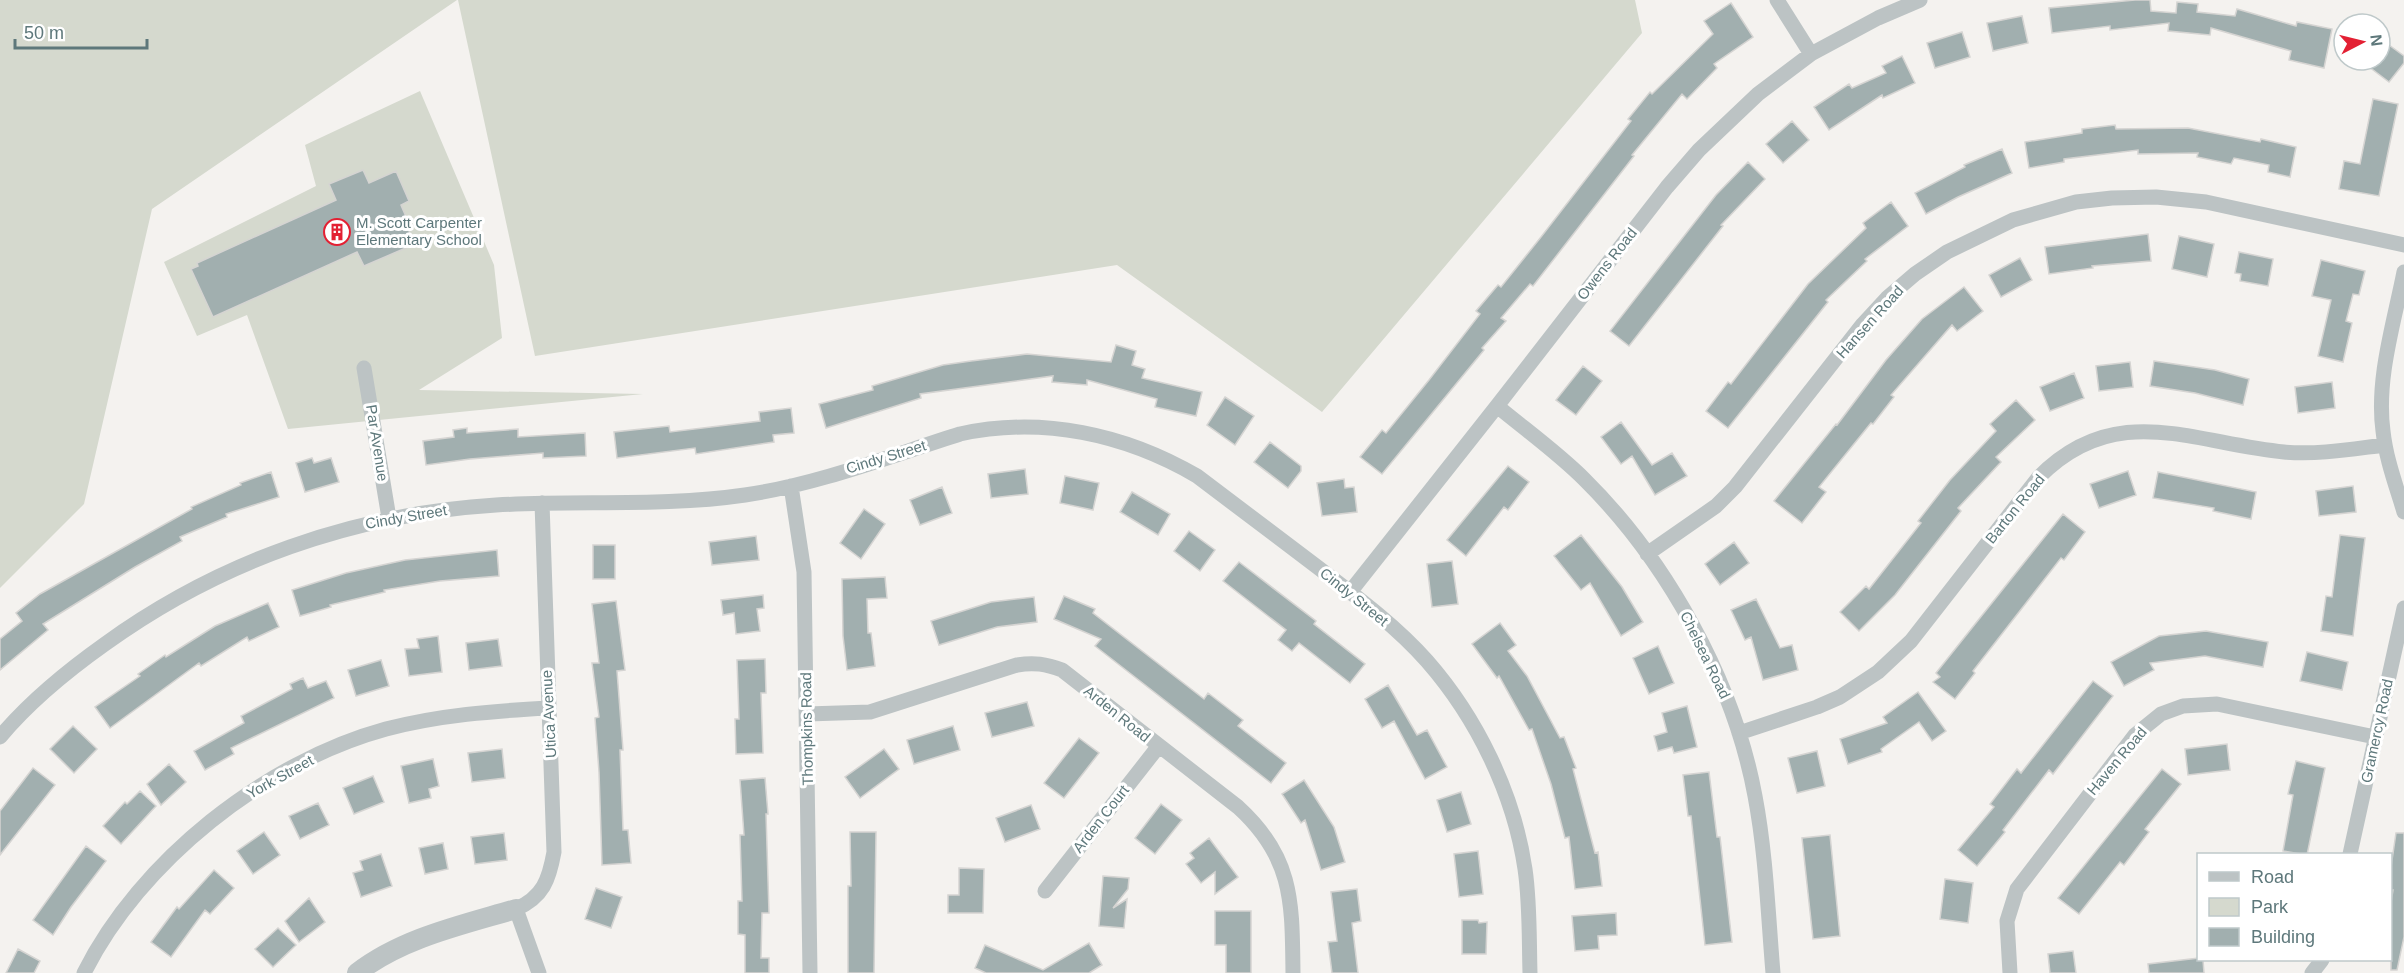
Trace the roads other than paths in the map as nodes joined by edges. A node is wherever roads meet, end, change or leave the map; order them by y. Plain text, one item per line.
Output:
1 (1777, 0) edge
2 (1920, 0) edge
3 (1811, 54) junction
4 (2404, 244) edge
5 (2404, 272) edge
6 (364, 368) dead end
7 (1497, 406) junction
8 (2385, 445) junction
9 (791, 486) junction
10 (542, 503) junction
11 (2404, 512) edge
12 (389, 518) junction
13 (1647, 554) junction
14 (1350, 592) junction
15 (2404, 608) edge
16 (548, 708) junction
17 (807, 714) junction
18 (1739, 733) junction
19 (0, 736) edge
20 (2375, 737) junction
21 (1158, 747) junction
22 (2350, 853) edge
23 (1045, 891) dead end
24 (516, 909) junction
25 (84, 973) edge
26 (357, 973) edge
27 (539, 973) edge
28 (810, 973) edge
29 (1293, 973) edge
30 (1530, 973) edge
31 (1773, 973) edge
32 (2010, 973) edge

1 - 3 street
2 - 3 street, Owens Road
3 - 7 street, Owens Road
4 - 13 street, Hansen Road
5 - 8 street
6 - 12 street, Par Avenue
7 - 13 street, Chelsea Road
7 - 14 street, Owens Road
8 - 11 street
8 - 18 street, Barton Road
9 - 10 street, Cindy Street
9 - 14 street, Cindy Street
9 - 17 street, Thompkins Road
10 - 12 street, Cindy Street
10 - 16 street, Utica Avenue
12 - 19 street, Cindy Street
13 - 18 street, Chelsea Road
14 - 30 street, Cindy Street
15 - 20 street, Gramercy Road
16 - 24 street, Utica Avenue
16 - 25 street, York Street
17 - 21 street, Arden Road
17 - 28 street, Thompkins Road
18 - 31 street, Chelsea Road
20 - 22 street, Gramercy Road
20 - 32 street, Haven Road
21 - 23 street, Arden Court
21 - 29 street, Arden Road
24 - 26 street
24 - 27 street

